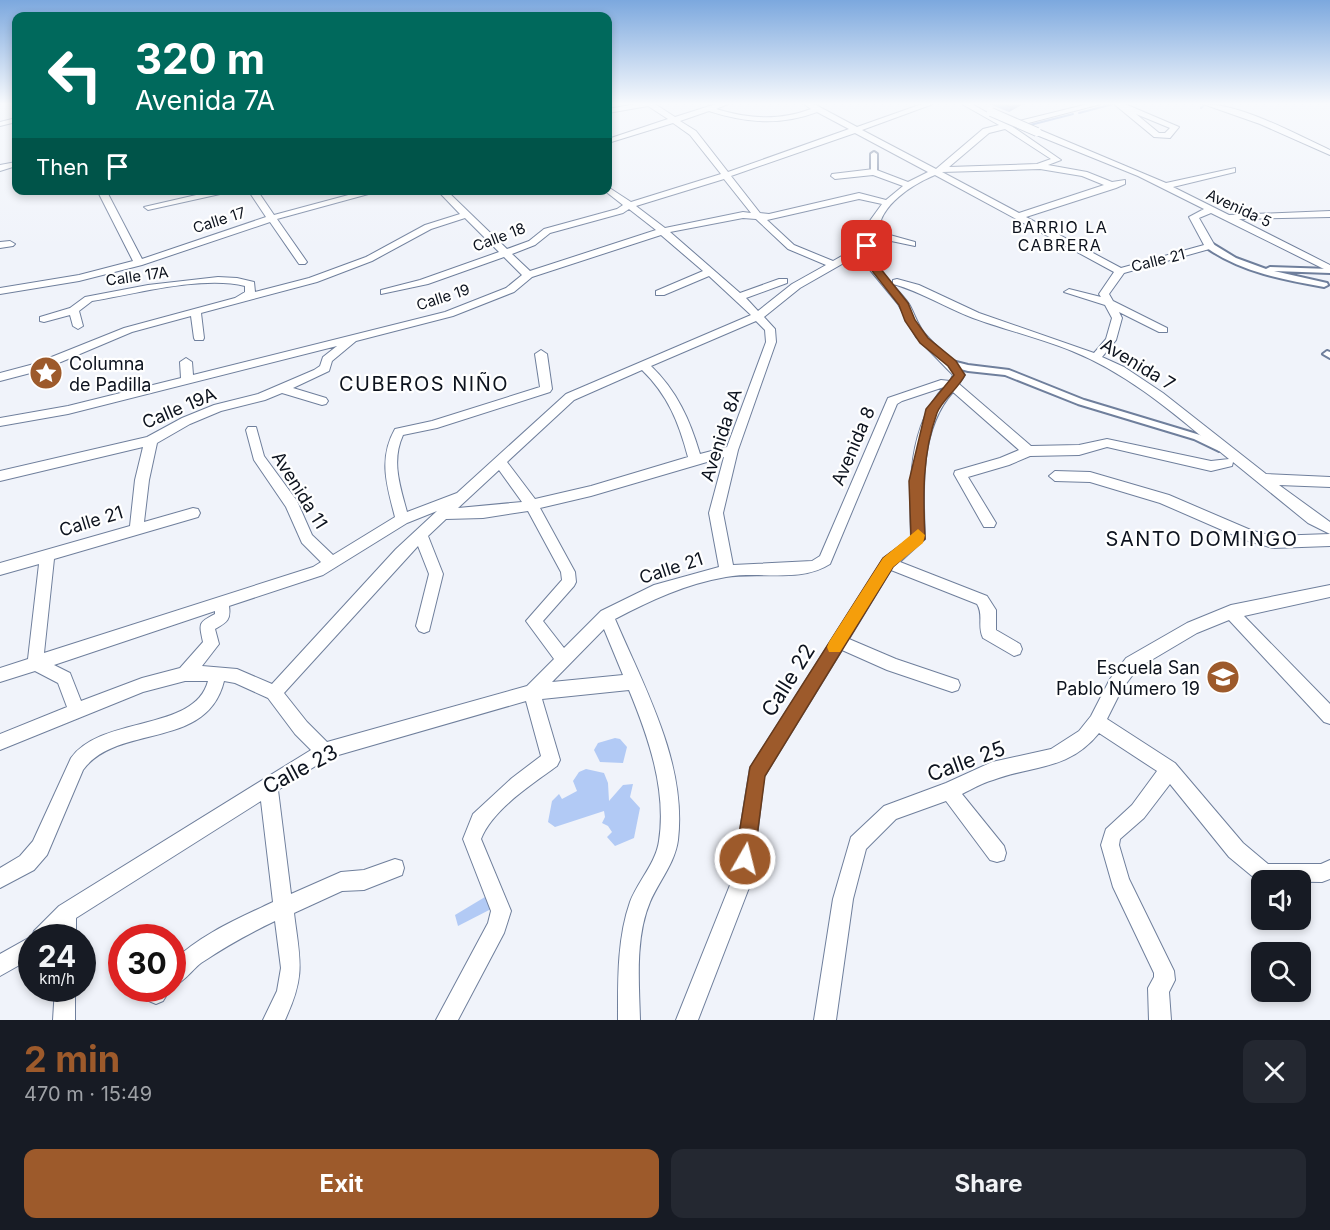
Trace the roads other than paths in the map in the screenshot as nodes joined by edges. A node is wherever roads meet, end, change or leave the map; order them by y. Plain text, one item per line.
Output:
1 (708, 152) edge
2 (794, 152) edge
3 (881, 152) edge
4 (898, 152) edge
5 (961, 152) edge
6 (1044, 152) edge
7 (1086, 152) edge
8 (874, 154) joint
9 (1038, 166) junction
10 (1157, 168) dead end
11 (1232, 170) dead end
12 (938, 171) junction
13 (874, 172) junction
14 (1141, 174) junction
15 (727, 175) junction
16 (835, 176) dead end
17 (909, 184) junction
18 (1165, 186) junction
19 (612, 192) edge
20 (104, 195) edge
21 (209, 195) edge
22 (255, 195) edge
23 (361, 195) edge
24 (446, 195) edge
25 (888, 203) junction
26 (630, 205) junction
27 (148, 207) dead end
28 (1209, 210) junction
29 (1330, 214) edge
30 (466, 215) junction
31 (757, 216) junction
32 (1019, 216) junction
33 (1224, 217) junction
34 (272, 219) junction
35 (663, 231) junction
36 (874, 234) junction
37 (912, 244) dead end
38 (867, 246) junction
39 (1210, 246) junction
40 (505, 253) junction
41 (166, 254) junction
42 (139, 262) junction
43 (302, 262) dead end
44 (831, 264) junction
45 (169, 267) dead end
46 (1330, 270) edge
47 (1120, 271) junction
48 (710, 272) junction
49 (1265, 272) junction
50 (528, 275) junction
51 (783, 281) dead end
52 (897, 282) dead end
53 (1324, 285) dead end
54 (0, 291) edge
55 (385, 292) dead end
56 (1069, 292) dead end
57 (660, 293) dead end
58 (739, 297) junction
59 (89, 298) junction
60 (232, 303) junction
61 (1110, 303) junction
62 (74, 310) junction
63 (196, 313) junction
64 (758, 316) junction
65 (44, 319) dead end
66 (78, 326) dead end
67 (1163, 330) dead end
68 (199, 338) dead end
69 (354, 338) junction
70 (541, 354) dead end
71 (1096, 357) junction
72 (186, 362) dead end
73 (952, 363) junction
74 (645, 366) junction
75 (0, 377) edge
76 (188, 378) junction
77 (954, 386) junction
78 (282, 388) junction
79 (546, 389) junction
80 (570, 397) junction
81 (322, 401) dead end
82 (0, 422) edge
83 (252, 430) dead end
84 (151, 441) junction
85 (1224, 449) junction
86 (732, 450) junction
87 (1028, 451) junction
88 (695, 459) junction
89 (500, 461) junction
90 (1227, 463) dead end
91 (0, 476) edge
92 (1055, 476) dead end
93 (1264, 479) junction
94 (1330, 482) edge
95 (463, 496) junction
96 (531, 504) junction
97 (194, 513) dead end
98 (446, 514) junction
99 (402, 519) junction
100 (989, 523) dead end
101 (137, 527) junction
102 (1330, 529) edge
103 (421, 536) junction
104 (1330, 540) edge
105 (47, 555) junction
106 (331, 562) junction
107 (888, 562) junction
108 (821, 564) joint
109 (0, 569) edge
110 (727, 571) junction
111 (1330, 591) edge
112 (221, 602) junction
113 (1231, 612) junction
114 (606, 616) junction
115 (424, 626) dead end
116 (838, 641) junction
117 (1014, 649) dead end
118 (563, 659) junction
119 (35, 663) junction
120 (218, 673) junction
121 (185, 674) junction
122 (0, 675) edge
123 (632, 682) junction
124 (952, 685) dead end
125 (532, 692) junction
126 (274, 693) junction
127 (76, 711) junction
128 (1330, 716) edge
129 (1097, 722) junction
130 (0, 742) edge
131 (324, 751) junction
132 (1169, 769) junction
133 (268, 785) junction
134 (949, 791) junction
135 (997, 853) dead end
136 (395, 868) dead end
137 (1330, 869) edge
138 (0, 878) edge
139 (284, 907) junction
140 (66, 913) junction
141 (55, 924) edge
142 (66, 924) edge
143 (18, 955) edge
144 (186, 963) edge
145 (0, 966) edge
146 (65, 1002) edge
147 (64, 1020) edge
148 (274, 1020) edge
149 (447, 1020) edge
150 (629, 1020) edge
151 (687, 1020) edge
152 (825, 1020) edge
153 (1161, 1020) edge

1 - 15 street
2 - 15 street, Calle 18
3 - 8 street
4 - 12 street
5 - 12 street
6 - 9 street
7 - 14 street, Avenida 5, bridge
8 - 13 street
9 - 12 street
9 - 32 street
10 - 14 street
11 - 18 street
12 - 17 street
12 - 32 street
13 - 16 street
13 - 17 street
14 - 18 street, Avenida 5
15 - 26 street, Calle 18
15 - 31 street
17 - 25 street
18 - 28 street, Avenida 5
19 - 26 street
20 - 42 street
21 - 27 street
22 - 34 street
23 - 34 street, Calle 17
24 - 30 street
25 - 31 street, Calle 19
25 - 36 street
26 - 35 street
26 - 40 street, Calle 18
28 - 33 street, Avenida 5
28 - 39 street, Calle 21
29 - 33 street
30 - 40 street
30 - 60 street
31 - 35 street, Calle 19
31 - 44 street
32 - 47 street
33 - 46 street, Avenida 5
34 - 41 street, Calle 17
34 - 43 street
35 - 48 street
35 - 50 street, Calle 19
36 - 37 street
36 - 38 street
38 - 44 street
38 - 73 street
39 - 47 street, Calle 21
39 - 49 street
40 - 50 street
40 - 55 street, Calle 18
41 - 42 street, Calle 17
41 - 45 street
42 - 54 street, Calle 17
42 - 59 street, Calle 17
44 - 64 street
46 - 49 street
47 - 61 street, Calle 21
48 - 57 street
48 - 58 street
49 - 53 street
50 - 69 street, Calle 19
51 - 58 street
52 - 71 street, Avenida 7
56 - 61 street
58 - 64 street
59 - 60 street, Calle 17A
59 - 62 street, Calle 17A
60 - 63 street
61 - 67 street
61 - 71 street, Calle 21
62 - 65 street, Calle 17A
62 - 66 street
63 - 68 street
63 - 75 street
64 - 74 street
64 - 86 street, Avenida 8A
69 - 76 street, Calle 19
69 - 78 street, Calle 19A
70 - 79 street
71 - 85 street, Avenida 7
72 - 76 street
73 - 77 street
73 - 85 street
74 - 80 street
74 - 88 street
76 - 82 street, Calle 19
77 - 87 street
77 - 107 street, Calle 22
77 - 108 street, Avenida 8
78 - 81 street
78 - 84 street, Calle 19A
79 - 80 street
79 - 99 street
80 - 89 street
83 - 106 street, Avenida 11
84 - 91 street, Calle 19A
84 - 101 street
85 - 93 street, Avenida 7
86 - 88 street
86 - 110 street, Avenida 8A
87 - 90 street
87 - 100 street
88 - 96 street
89 - 95 street
89 - 96 street
92 - 104 street
93 - 94 street
93 - 102 street, Avenida 7
95 - 98 street
95 - 99 street
96 - 98 street
96 - 118 street
97 - 101 street, Calle 21
98 - 103 street
99 - 106 street
101 - 105 street, Calle 21
103 - 115 street
103 - 126 street
105 - 109 street, Calle 21
105 - 119 street
106 - 112 street
107 - 116 street, Calle 22
107 - 117 street
108 - 110 street, Calle 21
110 - 114 street, Calle 21
111 - 113 street, Calle 25
112 - 119 street
112 - 121 street
113 - 128 street
113 - 129 street, Calle 25
114 - 118 street, Calle 21
114 - 123 street
116 - 124 street
116 - 151 street, Calle 22
118 - 125 street, Calle 21
119 - 122 street
119 - 127 street
120 - 121 street
120 - 126 street
120 - 138 street
121 - 127 street
123 - 125 street, Calle 23
123 - 150 street
125 - 131 street, Calle 23
125 - 149 street
126 - 131 street
127 - 130 street
129 - 132 street
129 - 134 street, Calle 25
131 - 133 street, Calle 23
132 - 137 street
132 - 153 street
133 - 139 street
133 - 140 street, Calle 23
134 - 135 street
134 - 152 street, Calle 25
136 - 139 street
139 - 144 street
139 - 148 street
140 - 141 street, Calle 23
140 - 142 street
143 - 145 street
146 - 147 street

